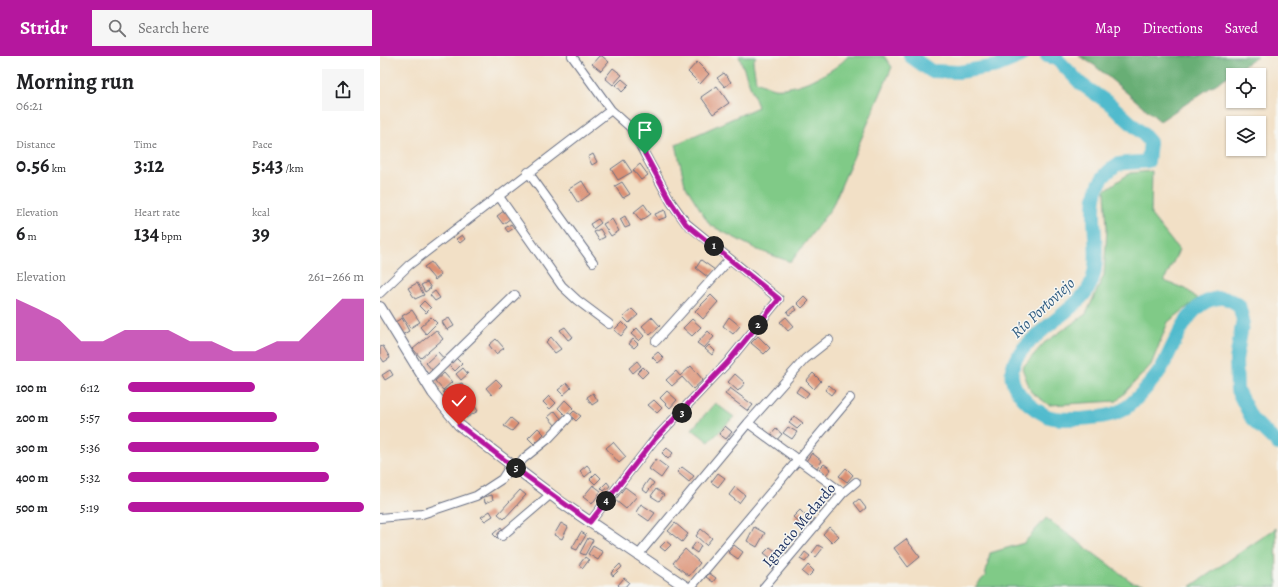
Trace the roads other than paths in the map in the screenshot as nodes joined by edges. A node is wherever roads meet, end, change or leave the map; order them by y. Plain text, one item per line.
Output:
1 (572, 56) edge
2 (611, 110) junction
3 (528, 172) junction
4 (498, 195) junction
5 (730, 259) junction
6 (593, 262) dead end
7 (380, 293) edge
8 (515, 295) dead end
9 (380, 308) edge
10 (609, 324) dead end
11 (829, 340) dead end
12 (656, 341) dead end
13 (426, 382) junction
14 (850, 398) dead end
15 (568, 418) dead end
16 (748, 423) junction
17 (798, 461) junction
18 (513, 467) junction
19 (856, 482) dead end
20 (843, 493) junction
21 (551, 494) junction
22 (380, 518) edge
23 (590, 522) junction
24 (502, 536) dead end
25 (639, 554) junction
26 (686, 587) edge
27 (691, 587) edge
28 (764, 587) edge

1 - 2 street
2 - 3 street
2 - 5 street
3 - 4 street
3 - 6 street
4 - 7 street
4 - 10 street
5 - 12 street
5 - 23 street
8 - 13 street
9 - 13 street
11 - 16 street
13 - 18 street
14 - 17 street
15 - 18 street
16 - 17 street
16 - 25 street
17 - 20 street
17 - 27 street
18 - 21 street
18 - 22 street
19 - 20 street, Ignacio Medardo
20 - 28 street, Ignacio Medardo
21 - 23 street
21 - 24 street
23 - 25 street
25 - 26 street

